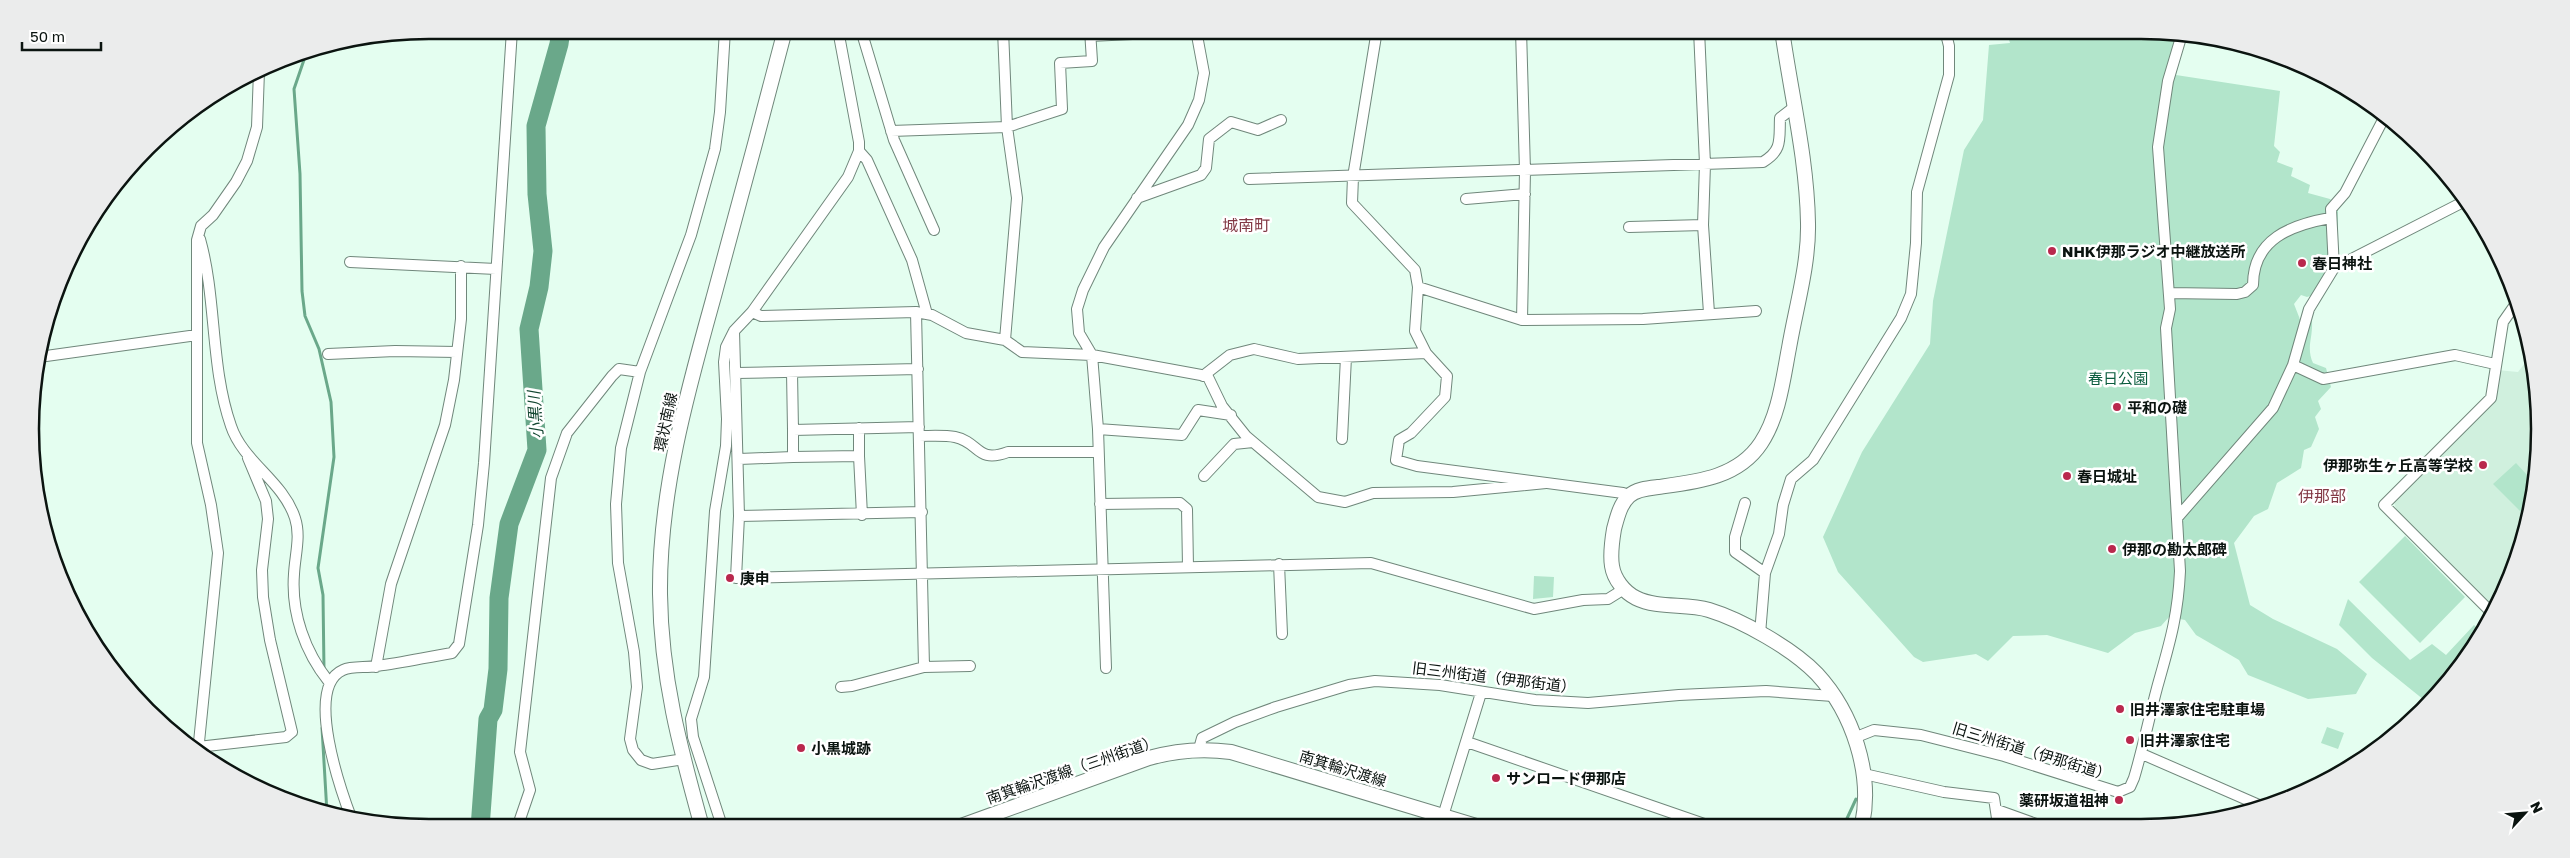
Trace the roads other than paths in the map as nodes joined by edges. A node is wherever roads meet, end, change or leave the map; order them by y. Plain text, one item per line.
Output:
1 (511, 39) edge
2 (724, 39) edge
3 (784, 39) edge
4 (840, 39) edge
5 (864, 39) edge
6 (1004, 39) edge
7 (1090, 39) edge
8 (1198, 39) edge
9 (1376, 39) edge
10 (1521, 39) edge
11 (1699, 39) edge
12 (1783, 39) edge
13 (1947, 39) edge
14 (2180, 41) edge
15 (259, 78) edge
16 (1793, 108) junction
17 (1281, 120) dead end
18 (2383, 122) edge
19 (1007, 127) junction
20 (891, 130) junction
21 (859, 151) junction
22 (1704, 164) junction
23 (1526, 171) junction
24 (1353, 177) junction
25 (1249, 179) dead end
26 (1525, 194) junction
27 (1137, 198) junction
28 (1466, 199) dead end
29 (2460, 204) edge
30 (2330, 218) junction
31 (1704, 225) junction
32 (1629, 227) dead end
33 (934, 230) dead end
34 (199, 235) junction
35 (350, 262) dead end
36 (461, 266) junction
37 (2334, 268) junction
38 (496, 269) junction
39 (1418, 288) junction
40 (2170, 293) junction
41 (2512, 309) edge
42 (1756, 311) dead end
43 (752, 312) junction
44 (922, 313) junction
45 (1709, 313) junction
46 (1522, 320) junction
47 (734, 331) junction
48 (197, 335) junction
49 (1005, 340) junction
50 (457, 352) junction
51 (1426, 353) junction
52 (328, 354) dead end
53 (1092, 355) junction
54 (46, 356) edge
55 (1346, 357) junction
56 (2495, 364) junction
57 (2293, 365) junction
58 (918, 369) junction
59 (640, 372) junction
60 (792, 372) junction
61 (737, 373) junction
62 (1203, 376) junction
63 (1231, 415) junction
64 (859, 428) junction
65 (793, 430) junction
66 (1098, 430) junction
67 (919, 432) junction
68 (1342, 439) dead end
69 (1253, 442) junction
70 (243, 448) junction
71 (1098, 452) junction
72 (859, 456) junction
73 (793, 457) junction
74 (739, 459) junction
75 (1204, 476) dead end
76 (1546, 483) junction
77 (1629, 495) junction
78 (1745, 503) dead end
79 (1100, 504) junction
80 (922, 512) junction
81 (862, 515) junction
82 (739, 516) junction
83 (2177, 518) junction
84 (1279, 564) junction
85 (1188, 567) junction
86 (1102, 569) junction
87 (1765, 573) junction
88 (923, 574) junction
89 (1624, 589) junction
90 (2487, 609) edge
91 (1282, 634) dead end
92 (1760, 634) junction
93 (376, 666) junction
94 (970, 666) dead end
95 (924, 667) junction
96 (1106, 668) dead end
97 (329, 682) junction
98 (841, 687) dead end
99 (1481, 693) junction
100 (1833, 696) junction
101 (1854, 738) junction
102 (1467, 742) junction
103 (199, 744) edge
104 (205, 748) edge
105 (1199, 749) junction
106 (2142, 754) junction
107 (684, 759) junction
108 (1864, 774) junction
109 (2254, 803) edge
110 (1997, 810) junction
111 (349, 811) edge
112 (520, 819) edge
113 (700, 819) edge
114 (718, 819) edge
115 (980, 819) edge
116 (1444, 819) edge
117 (1447, 819) edge
118 (1687, 819) edge
119 (1863, 819) edge
120 (1998, 819) edge
121 (2022, 819) edge

1 - 38 street
2 - 59 street
3 - 107 street, 環状南線
4 - 21 street
5 - 20 street
6 - 19 street
7 - 19 street
8 - 27 street
9 - 24 street
10 - 23 street
11 - 22 street
12 - 16 street
13 - 87 street
14 - 40 street, 旧三州街道（伊那街道）
15 - 34 street
16 - 22 street
16 - 77 street
17 - 27 street
18 - 30 street
19 - 20 street
19 - 49 street
20 - 33 street
21 - 43 street
21 - 44 street
22 - 23 street
22 - 31 street
23 - 24 street
23 - 26 street
24 - 25 street
24 - 39 street
26 - 28 street
26 - 46 street
27 - 53 street
29 - 37 street
30 - 37 street
30 - 40 street
31 - 32 street
31 - 45 street
34 - 48 street
34 - 70 street
35 - 36 street
36 - 38 street
36 - 50 street
37 - 57 street
38 - 93 street
39 - 46 street
39 - 51 street
40 - 83 street, 旧三州街道（伊那街道）
41 - 56 street
42 - 45 street
43 - 44 street
43 - 47 street
44 - 49 street
44 - 58 street
45 - 46 street
47 - 61 street
47 - 114 street
48 - 54 street
48 - 103 street
49 - 53 street
50 - 52 street
50 - 93 street
51 - 55 street
51 - 76 street
53 - 62 street
53 - 66 street
55 - 62 street
55 - 68 street
56 - 57 street
56 - 90 street
57 - 83 street
58 - 60 street
58 - 67 street
59 - 107 street
59 - 112 street
60 - 61 street
60 - 65 street
61 - 74 street
62 - 63 street
63 - 66 street
63 - 69 street
64 - 65 street
64 - 67 street
64 - 72 street
65 - 73 street
66 - 71 street
67 - 71 street
67 - 80 street
69 - 75 street
69 - 76 street
70 - 97 street
70 - 104 street
71 - 79 street
72 - 73 street
72 - 81 street
73 - 74 street
74 - 82 street
76 - 77 street
77 - 89 street
78 - 87 street
79 - 85 street
79 - 86 street
80 - 81 street
80 - 88 street
81 - 82 street
82 - 88 street
83 - 106 street, 旧三州街道（伊那街道）
84 - 85 street
84 - 89 street
84 - 91 street
85 - 86 street
86 - 88 street
86 - 96 street
87 - 92 street
88 - 95 street
89 - 92 street
92 - 100 street
93 - 97 street
94 - 95 street
95 - 98 street
97 - 111 street
99 - 100 street, 旧三州街道（伊那街道）
99 - 102 street
99 - 105 street, 旧三州街道（伊那街道）
100 - 101 street
101 - 106 street, 旧三州街道（伊那街道）
101 - 108 street
102 - 117 street
102 - 118 street
105 - 115 street, 南箕輪沢渡線（三州街道）
105 - 116 street, 南箕輪沢渡線
106 - 109 street
107 - 113 street, 環状南線
108 - 110 street
108 - 119 street
110 - 120 street
110 - 121 street

